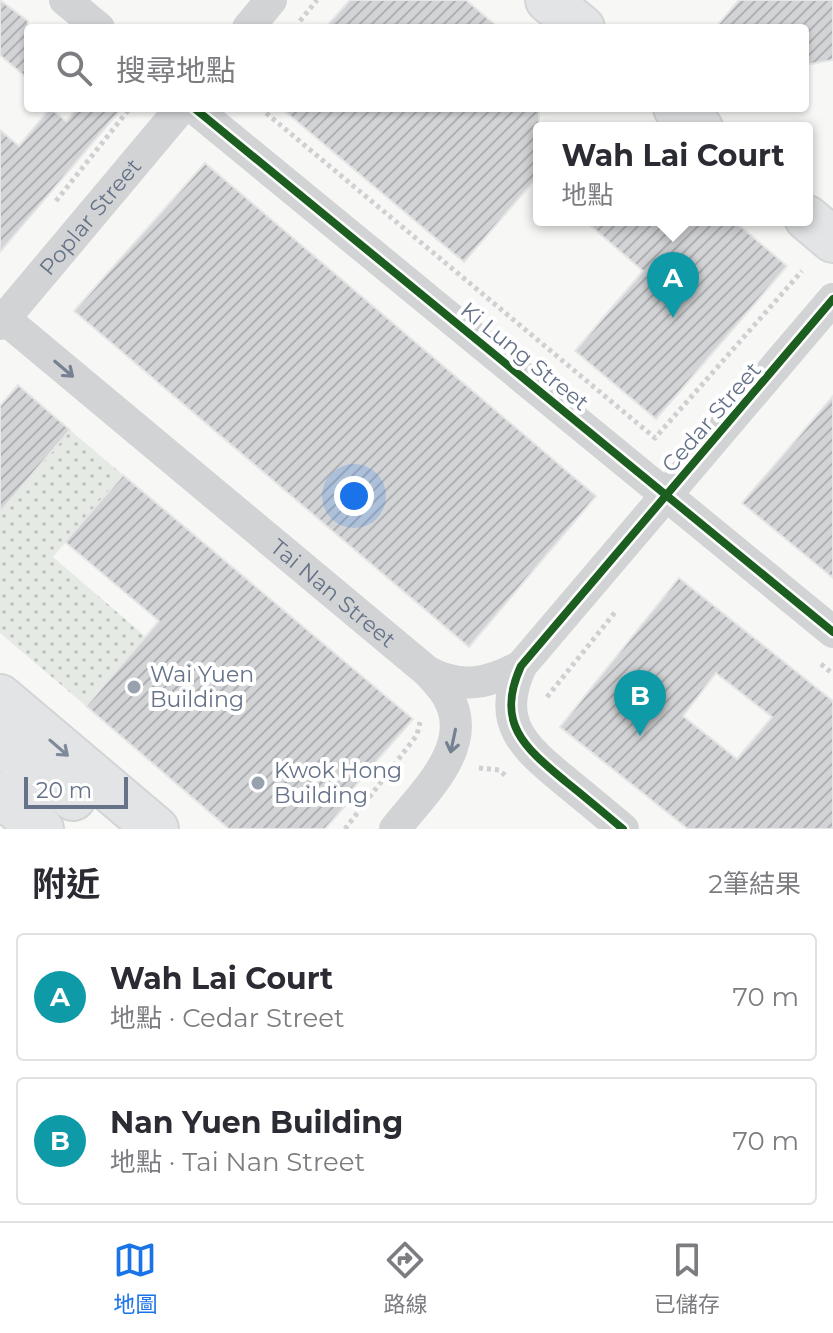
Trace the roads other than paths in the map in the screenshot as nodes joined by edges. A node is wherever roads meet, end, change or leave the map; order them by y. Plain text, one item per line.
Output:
1 (65, 0) edge
2 (271, 0) edge
3 (548, 0) edge
4 (94, 24) edge
5 (251, 24) edge
6 (577, 24) edge
7 (178, 112) edge
8 (199, 112) edge
9 (833, 299) edge
10 (1, 319) edge
11 (667, 496) junction
12 (833, 632) edge
13 (521, 666) junction
14 (428, 672) junction
15 (0, 697) edge
16 (15, 754) edge
17 (0, 794) edge
18 (41, 829) edge
19 (110, 829) edge
20 (156, 829) edge
21 (395, 829) edge
22 (623, 829) edge

1 - 4 street
2 - 5 street
3 - 6 main road
7 - 10 street, Poplar Street
8 - 11 street, Ki Lung Street
9 - 11 street, Cedar Street
10 -> 14 street, Tai Nan Street
11 - 12 street, Ki Lung Street
11 - 13 street, Cedar Street
13 - 14 street, Tai Nan Street
13 - 22 street
14 -> 21 street
15 -> 20 main road
16 - 19 main road
17 - 18 main road

